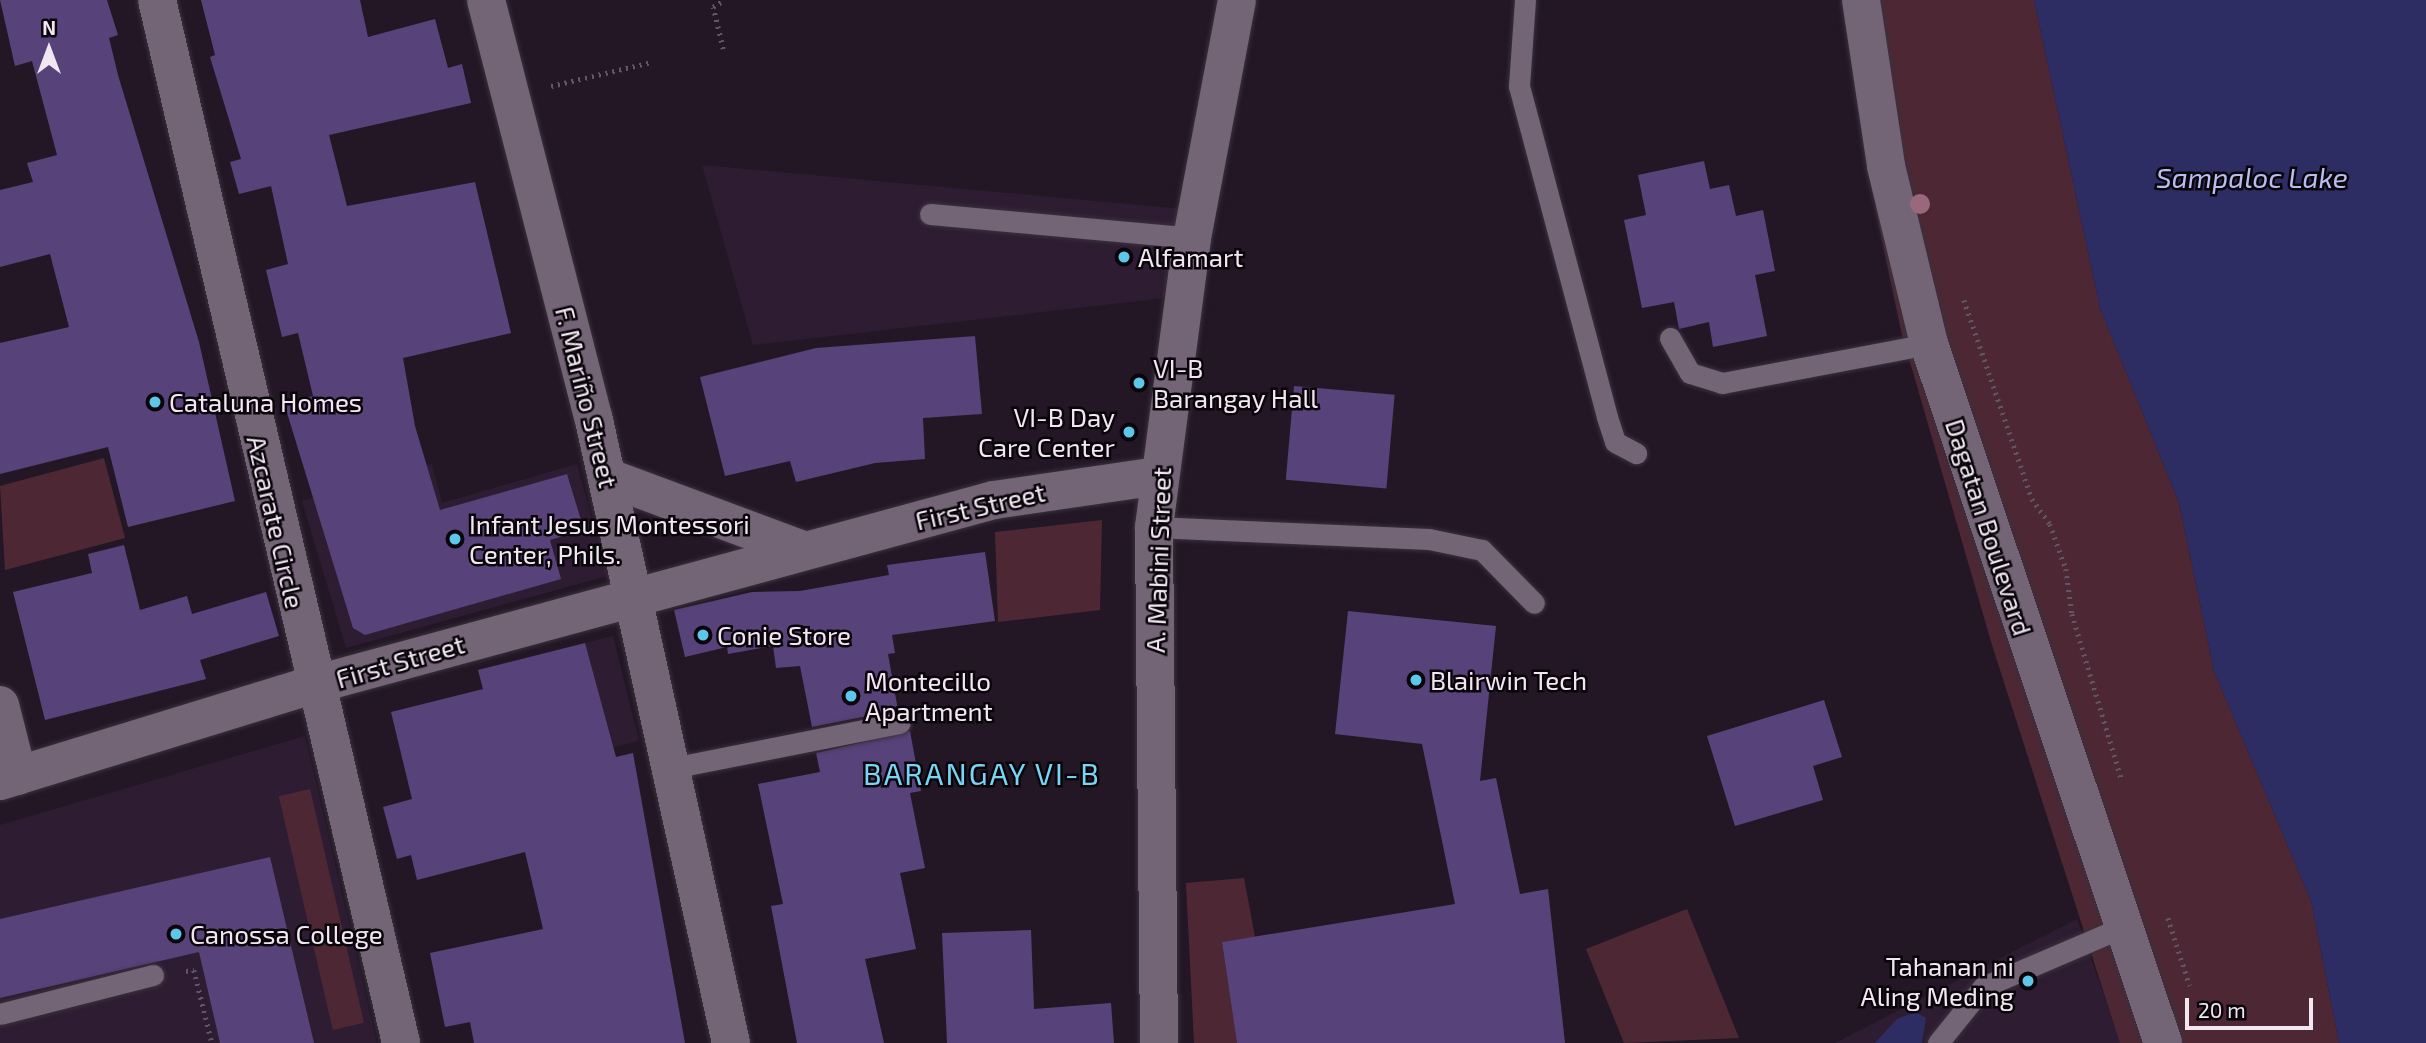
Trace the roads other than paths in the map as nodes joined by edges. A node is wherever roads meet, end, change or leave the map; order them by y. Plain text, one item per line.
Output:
1 (158, 0) edge
2 (486, 0) edge
3 (1237, 0) edge
4 (1525, 0) edge
5 (1861, 0) edge
6 (930, 214) dead end
7 (1192, 238) junction
8 (1670, 338) dead end
9 (1929, 344) junction
10 (1636, 453) dead end
11 (1158, 476) junction
12 (607, 477) junction
13 (1154, 527) junction
14 (803, 550) junction
15 (635, 596) junction
16 (1534, 603) dead end
17 (313, 685) junction
18 (0, 705) edge
19 (900, 723) dead end
20 (672, 768) junction
21 (9, 778) edge
22 (2123, 927) junction
23 (153, 975) road end
24 (0, 1014) edge
25 (401, 1043) edge
26 (731, 1043) edge
27 (1159, 1043) edge
28 (1938, 1043) edge
29 (2163, 1043) edge

1 - 17 street, Azcarate Circle
2 - 12 street, F. Mariño Street
3 - 7 street, A. Mabini Street
4 - 10 lane
5 - 9 street, Dagatan Boulevard
6 - 7 lane
7 - 11 street, A. Mabini Street
8 - 9 lane
9 - 22 street, Dagatan Boulevard
11 - 13 street, A. Mabini Street
11 - 14 street, First Street
12 - 14 street
12 - 15 street, F. Mariño Street
13 - 16 lane
13 - 27 street, A. Mabini Street
14 - 15 street, First Street
15 - 17 street, First Street
15 - 20 street, F. Mariño Street
17 - 21 street, First Street
17 - 25 street, Azcarate Circle
18 - 21 street
19 - 20 lane
20 - 26 street, F. Mariño Street
22 - 28 lane
22 - 29 street, Dagatan Boulevard
23 - 24 lane

